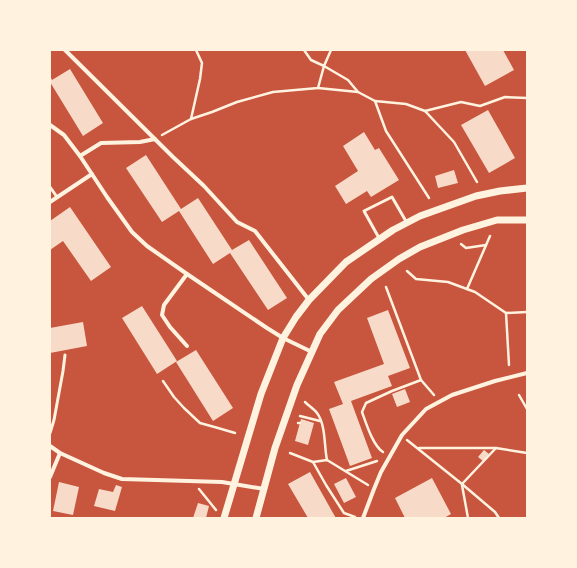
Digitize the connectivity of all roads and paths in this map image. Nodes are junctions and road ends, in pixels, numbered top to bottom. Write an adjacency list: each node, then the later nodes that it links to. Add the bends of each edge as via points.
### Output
1 (65, 50): 13 (street)
2 (196, 50): 11 (path, via 202,63)
3 (304, 50): 5 (path, via 312,60)
4 (332, 50): 5 (path)
5 (324, 66): 6 (path); 7 (path, via 348,80)
6 (318, 88): 7 (path); 11 (path, via 273,92)
7 (358, 92): 9 (path)
8 (527, 98): 10 (path, via 505,97 480,106 461,102)
9 (375, 101): 10 (path, via 406,104); 20 (path, via 386,131)
10 (425, 111): 16 (path, via 454,142)
11 (191, 119): 13 (path)
12 (50, 125): 14 (street, via 64,135)
13 (155, 139): 14 (street, via 101,143); 32 (street, via 237,222 255,231)
14 (80, 156): 15 (street)
15 (92, 174): 19 (street); 29 (street, via 132,232 147,246)
16 (477, 182)
17 (50, 187): 19 (lane)
18 (527, 188): 23 (street, via 476,196)
19 (57, 197): 21 (street)
20 (429, 198)
21 (50, 202)
22 (527, 220): 37 (street, via 497,220 463,230 420,247 399,259 371,279 338,310 320,334)
23 (407, 223): 25 (street); 25 (lane, via 392,197 364,211)
24 (490, 236): 27 (path)
25 (379, 239): 32 (street, via 346,262)
26 (461, 244): 27 (path, via 466,248)
27 (486, 245): 31 (path)
28 (407, 271): 31 (path, via 416,279 448,282)
29 (187, 274): 35 (street); 36 (street, via 164,305 162,315)
30 (386, 287): 41 (path)
31 (467, 289): 34 (path)
32 (310, 300): 35 (street)
33 (527, 312): 34 (path)
34 (506, 313): 39 (path)
35 (283, 338): 37 (street); 64 (street, via 261,394)
36 (187, 346)
37 (312, 352): 67 (street, via 297,385)
38 (65, 355): 49 (lane)
39 (509, 365)
40 (527, 373): 45 (street, via 452,394)
41 (421, 380): 45 (path); 58 (path, via 366,403 362,412 379,449)
42 (163, 381): 50 (path, via 174,397 200,423)
43 (519, 395): 46 (path)
44 (305, 402): 48 (path)
45 (438, 402): 51 (street, via 426,409)
46 (527, 409)
47 (300, 416): 48 (path)
48 (320, 421): 59 (path, via 324,430)
49 (50, 433)
50 (235, 434)
51 (402, 435): 53 (path); 58 (street)
52 (50, 446): 55 (street)
53 (418, 448): 54 (path); 65 (path)
54 (496, 448): 57 (path); 65 (path)
55 (60, 453): 63 (street); 64 (street, via 122,479)
56 (290, 453): 61 (path)
57 (527, 454)
58 (390, 457): 68 (street)
59 (327, 460): 61 (path); 62 (path)
60 (377, 461): 62 (path)
61 (313, 462): 72 (path, via 344,513)
62 (346, 471): 68 (path)
63 (50, 477)
64 (235, 484): 67 (street); 70 (street)
65 (462, 484): 74 (path); 75 (path)
66 (199, 488): 69 (path)
67 (264, 488): 71 (street)
68 (374, 489): 73 (street)
69 (216, 510)
70 (224, 518)
71 (256, 518)
72 (359, 518)
73 (363, 518)
74 (468, 518)
75 (499, 518)

